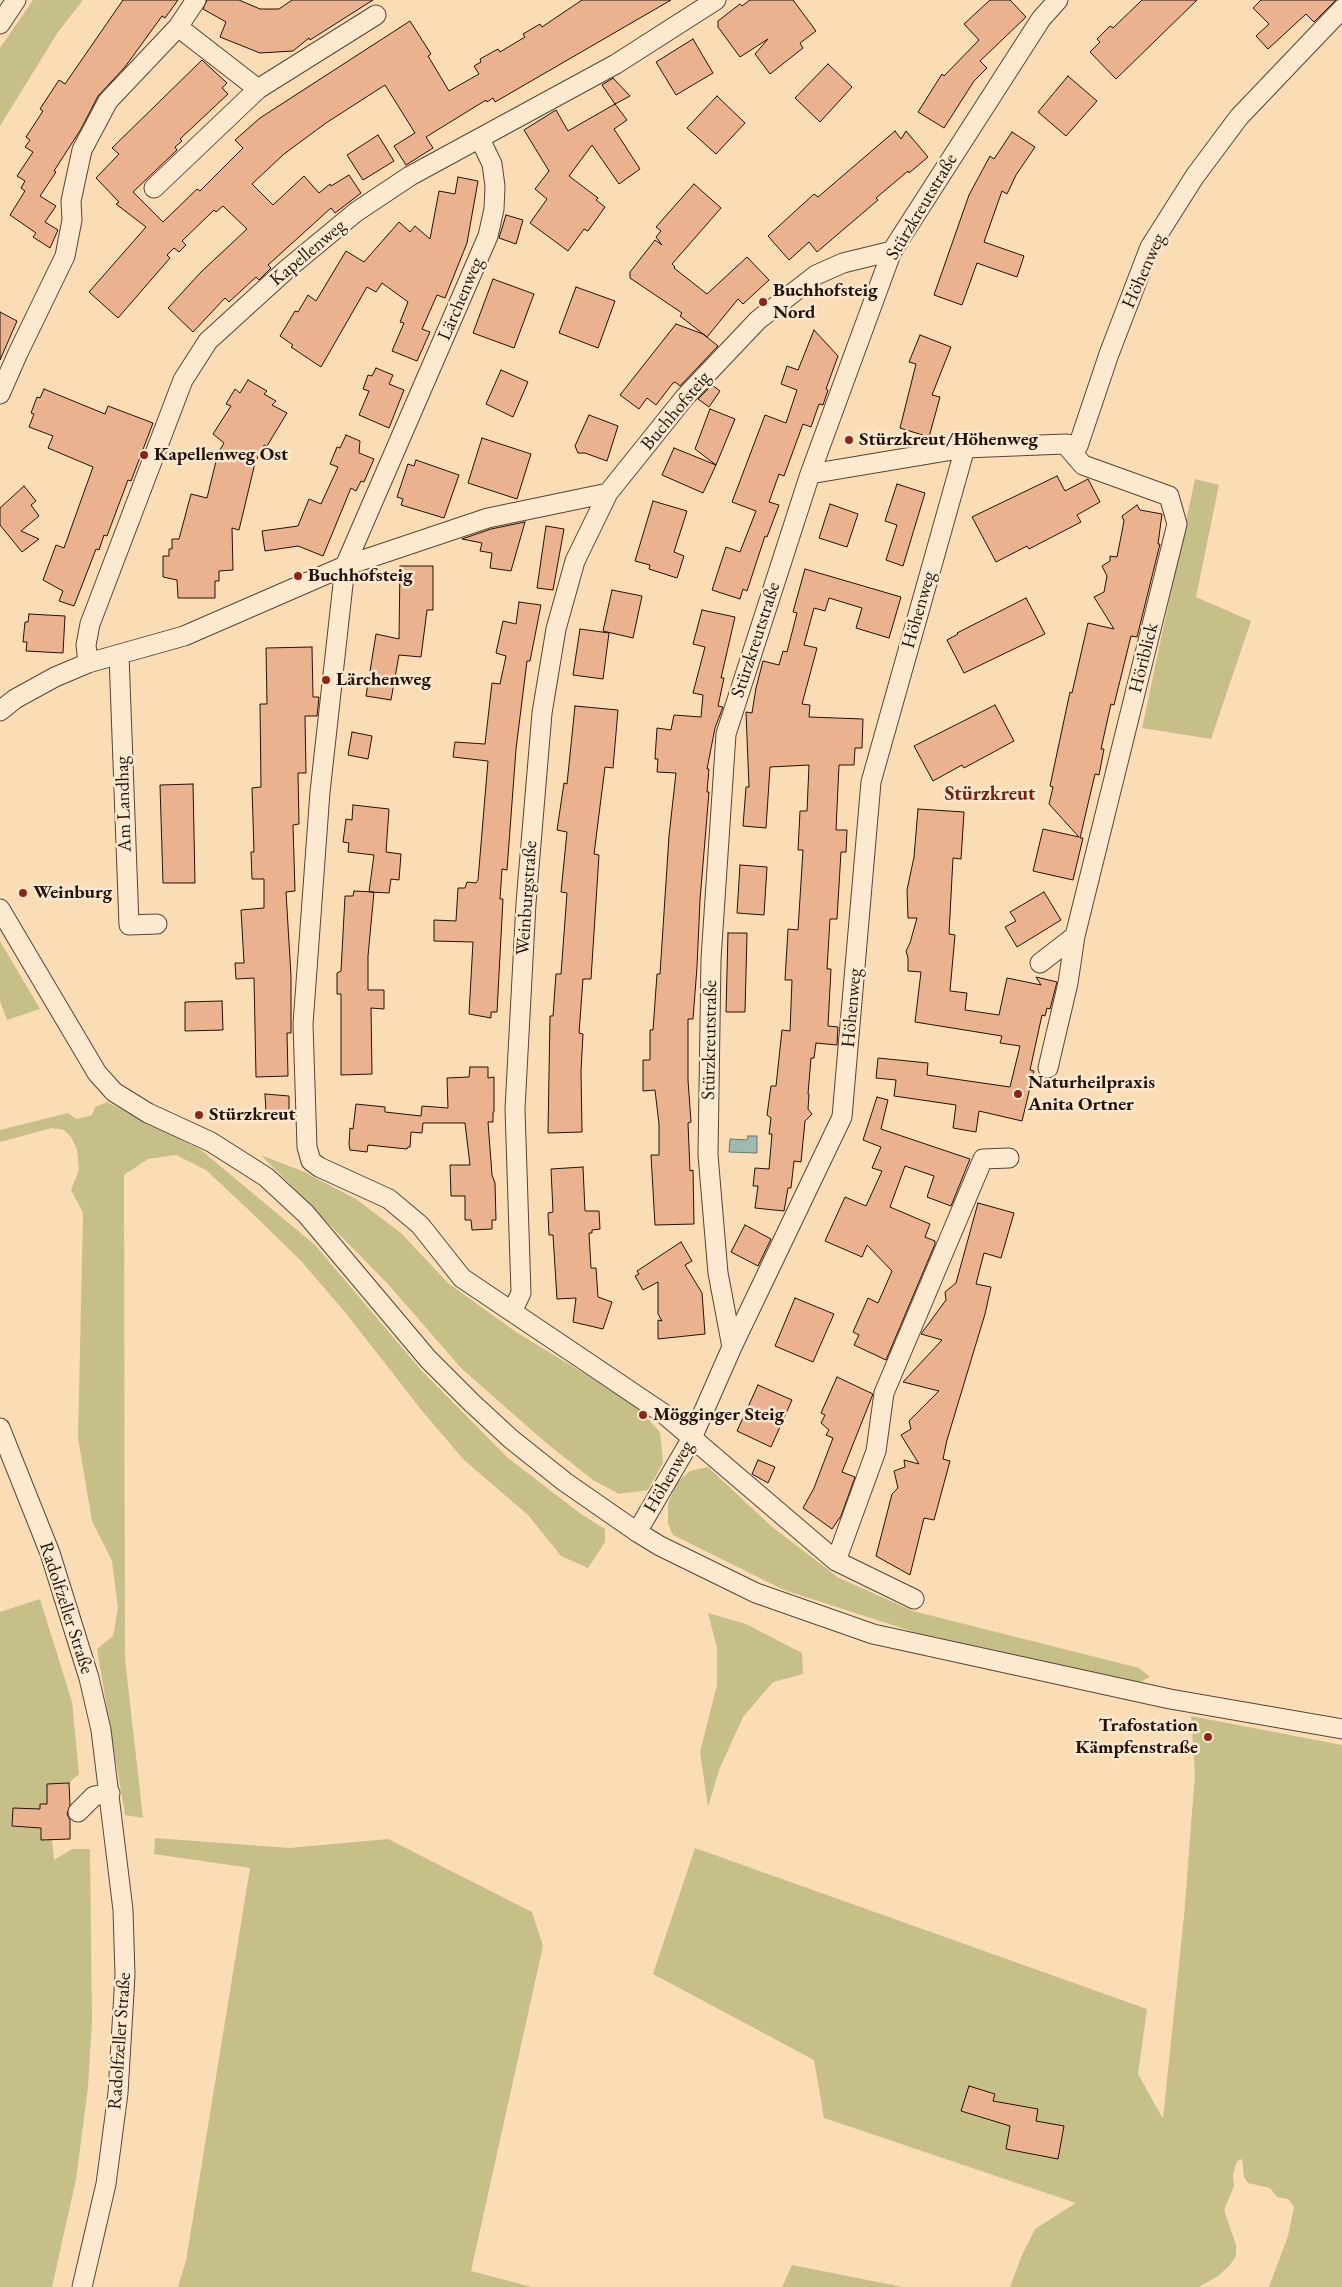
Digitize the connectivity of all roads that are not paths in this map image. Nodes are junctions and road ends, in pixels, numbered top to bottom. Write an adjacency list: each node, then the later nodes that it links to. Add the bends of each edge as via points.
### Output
1 (16, 0): 7 (street)
2 (196, 0): 8 (street)
3 (716, 0): 10 (street, Kapellenweg, via 616,64)
4 (1058, 0): 12 (street, Stürzkreutstraße, via 1041,19)
5 (1342, 9): 14 (street, Höhenweg, via 1240,116 1195,176 1150,247 1078,446)
6 (376, 15): 9 (street)
7 (0, 24)
8 (178, 28): 9 (street); 13 (street, via 108,101 82,150 71,201 72,220 65,256)
9 (258, 89): 11 (street)
10 (480, 139): 18 (street, Lärchenweg, via 492,164 495,186 488,236); 20 (street, Kapellenweg, via 410,176 356,212 208,341 183,380 93,615 86,645)
11 (154, 188)
12 (892, 251): 16 (street, Stürzkreutstraße); 17 (street, Buchhofsteig, via 843,262 816,275 758,320 685,397)
13 (0, 394)
14 (1065, 444): 15 (street, Höhenweg); 24 (street, Höriblick, via 1083,465 1169,496 1177,524)
15 (965, 448): 16 (street, Höhenweg); 29 (street, Höhenweg, via 871,782 842,1117)
16 (810, 474): 29 (street, Stürzkreutstraße, via 726,734 711,959 708,1155 718,1273)
17 (608, 493): 18 (street, via 488,518); 28 (street, Weinburgstraße, via 575,561 556,629 542,713 526,903 515,1109 520,1293)
18 (345, 566): 19 (street, via 184,636); 28 (street, Lärchenweg, via 320,792 303,1024 310,1161 389,1199 420,1225 462,1278)
19 (119, 654): 20 (street); 23 (street, Am Landhag, via 129,925)
20 (88, 664): 21 (street, via 55,677)
21 (0, 711)
22 (0, 909): 32 (street, via 97,1073 114,1092 211,1142 266,1176 306,1214 428,1359 472,1403 565,1482)
23 (157, 924)
24 (1075, 936): 25 (street); 26 (street, Höriblick, via 1068,983)
25 (1040, 963)
26 (1048, 1068)
27 (1009, 1158): 33 (street, via 983,1159 884,1393 876,1450)
28 (512, 1312): 31 (street, via 664,1414)
29 (732, 1347): 31 (street, Höhenweg)
30 (0, 1428): 36 (street, Radolfzeller Straße, via 72,1618 101,1730)
31 (692, 1438): 32 (street, Höhenweg); 33 (street)
32 (637, 1532): 35 (street, via 756,1593 873,1634 1170,1699)
33 (836, 1561): 34 (street)
34 (914, 1599)
35 (1342, 1729)
36 (110, 1794): 37 (street, via 94,1796); 38 (street, Radolfzeller Straße, via 123,1910 123,2024 106,2184)
37 (78, 1812)
38 (82, 2287)

